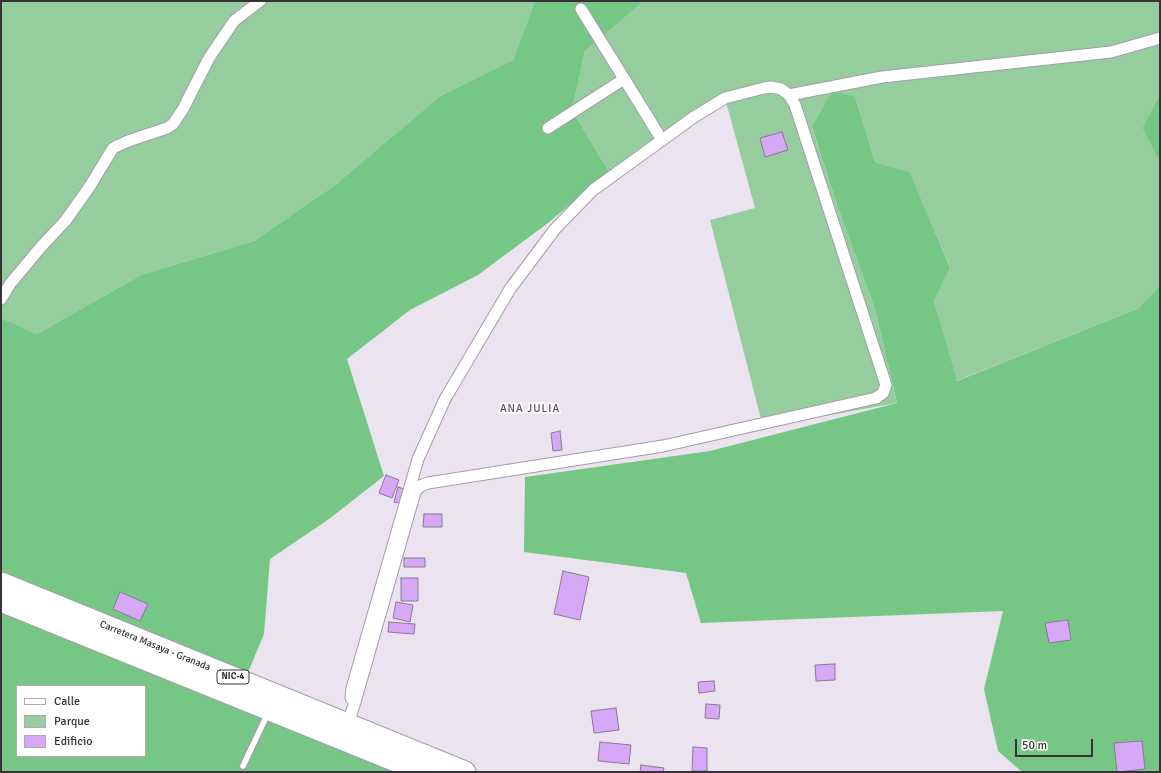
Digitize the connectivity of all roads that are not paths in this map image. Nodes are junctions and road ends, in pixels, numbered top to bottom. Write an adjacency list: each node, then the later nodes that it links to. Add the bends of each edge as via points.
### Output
1 (260, 1): 8 (street, via 234,21 209,58 173,124 113,148 66,220)
2 (580, 9): 4 (street)
3 (1160, 38): 5 (street, via 1111,52 882,77)
4 (624, 79): 6 (street); 7 (street)
5 (789, 95): 7 (street, via 781,89 771,87 725,98); 12 (street, via 795,105 886,385 883,393 876,398 663,446 420,486 415,492)
6 (548, 128)
7 (662, 140): 12 (street, via 593,190 555,229 510,289 445,399 418,459 352,688 351,698)
8 (6, 282): 9 (street)
9 (1, 299)
10 (1, 583): 14 (highway, Carretera Masaya - Granada / NIC-4)
11 (1, 600): 13 (highway, Carretera Masaya - Granada / NIC-4)
12 (355, 702): 14 (street)
13 (270, 709): 15 (lane); 16 (highway, Carretera Masaya - Granada / NIC-4)
14 (348, 724): 17 (highway, Carretera Masaya - Granada / NIC-4)
15 (243, 766)
16 (423, 772)
17 (465, 772)

